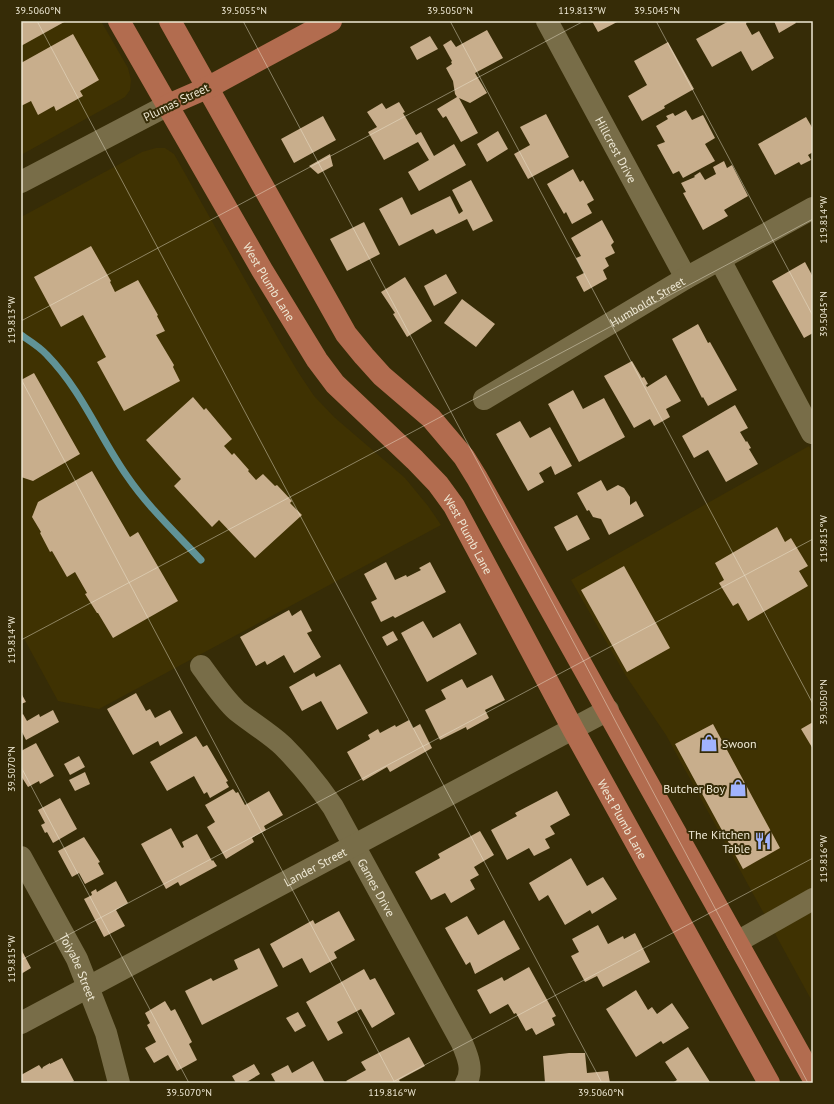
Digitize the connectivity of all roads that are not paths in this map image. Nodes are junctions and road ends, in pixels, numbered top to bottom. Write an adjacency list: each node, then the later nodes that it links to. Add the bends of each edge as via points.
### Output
1 (119, 21): 6 (main road, West Plumb Lane)
2 (170, 21): 5 (main road)
3 (331, 21): 5 (main road, Plumas Street)
4 (547, 21): 10 (street, Hillcrest Drive)
5 (208, 88): 6 (main road, Plumas Street); 14 (main road, via 346,334 373,366 431,418 464,457)
6 (168, 105): 7 (street, Plumas Street); 15 (main road, West Plumb Lane, via 262,270 317,360 335,384 438,484 454,506)
7 (21, 182)
8 (813, 208): 9 (street, Humboldt Street)
9 (720, 260): 10 (street, Humboldt Street); 12 (street)
10 (686, 278): 11 (street, Humboldt Street)
11 (484, 399)
12 (812, 433)
13 (201, 666): 16 (street, Games Drive, via 218,690 237,710 282,746 305,769 333,807)
14 (608, 710): 15 (street, Lander Street); 19 (main road)
15 (573, 729): 16 (street, Lander Street); 25 (main road, West Plumb Lane)
16 (355, 845): 20 (street, Lander Street); 23 (street, Games Drive, via 462,1043 470,1068)
17 (21, 857): 20 (street, Toiyabe Street, via 77,959)
18 (813, 899): 19 (street)
19 (737, 942): 22 (main road)
20 (88, 987): 21 (street, Lander Street); 24 (street, Toiyabe Street, via 106,1033)
21 (21, 1023)
22 (813, 1078)
23 (468, 1081)
24 (119, 1083)
25 (769, 1083)

